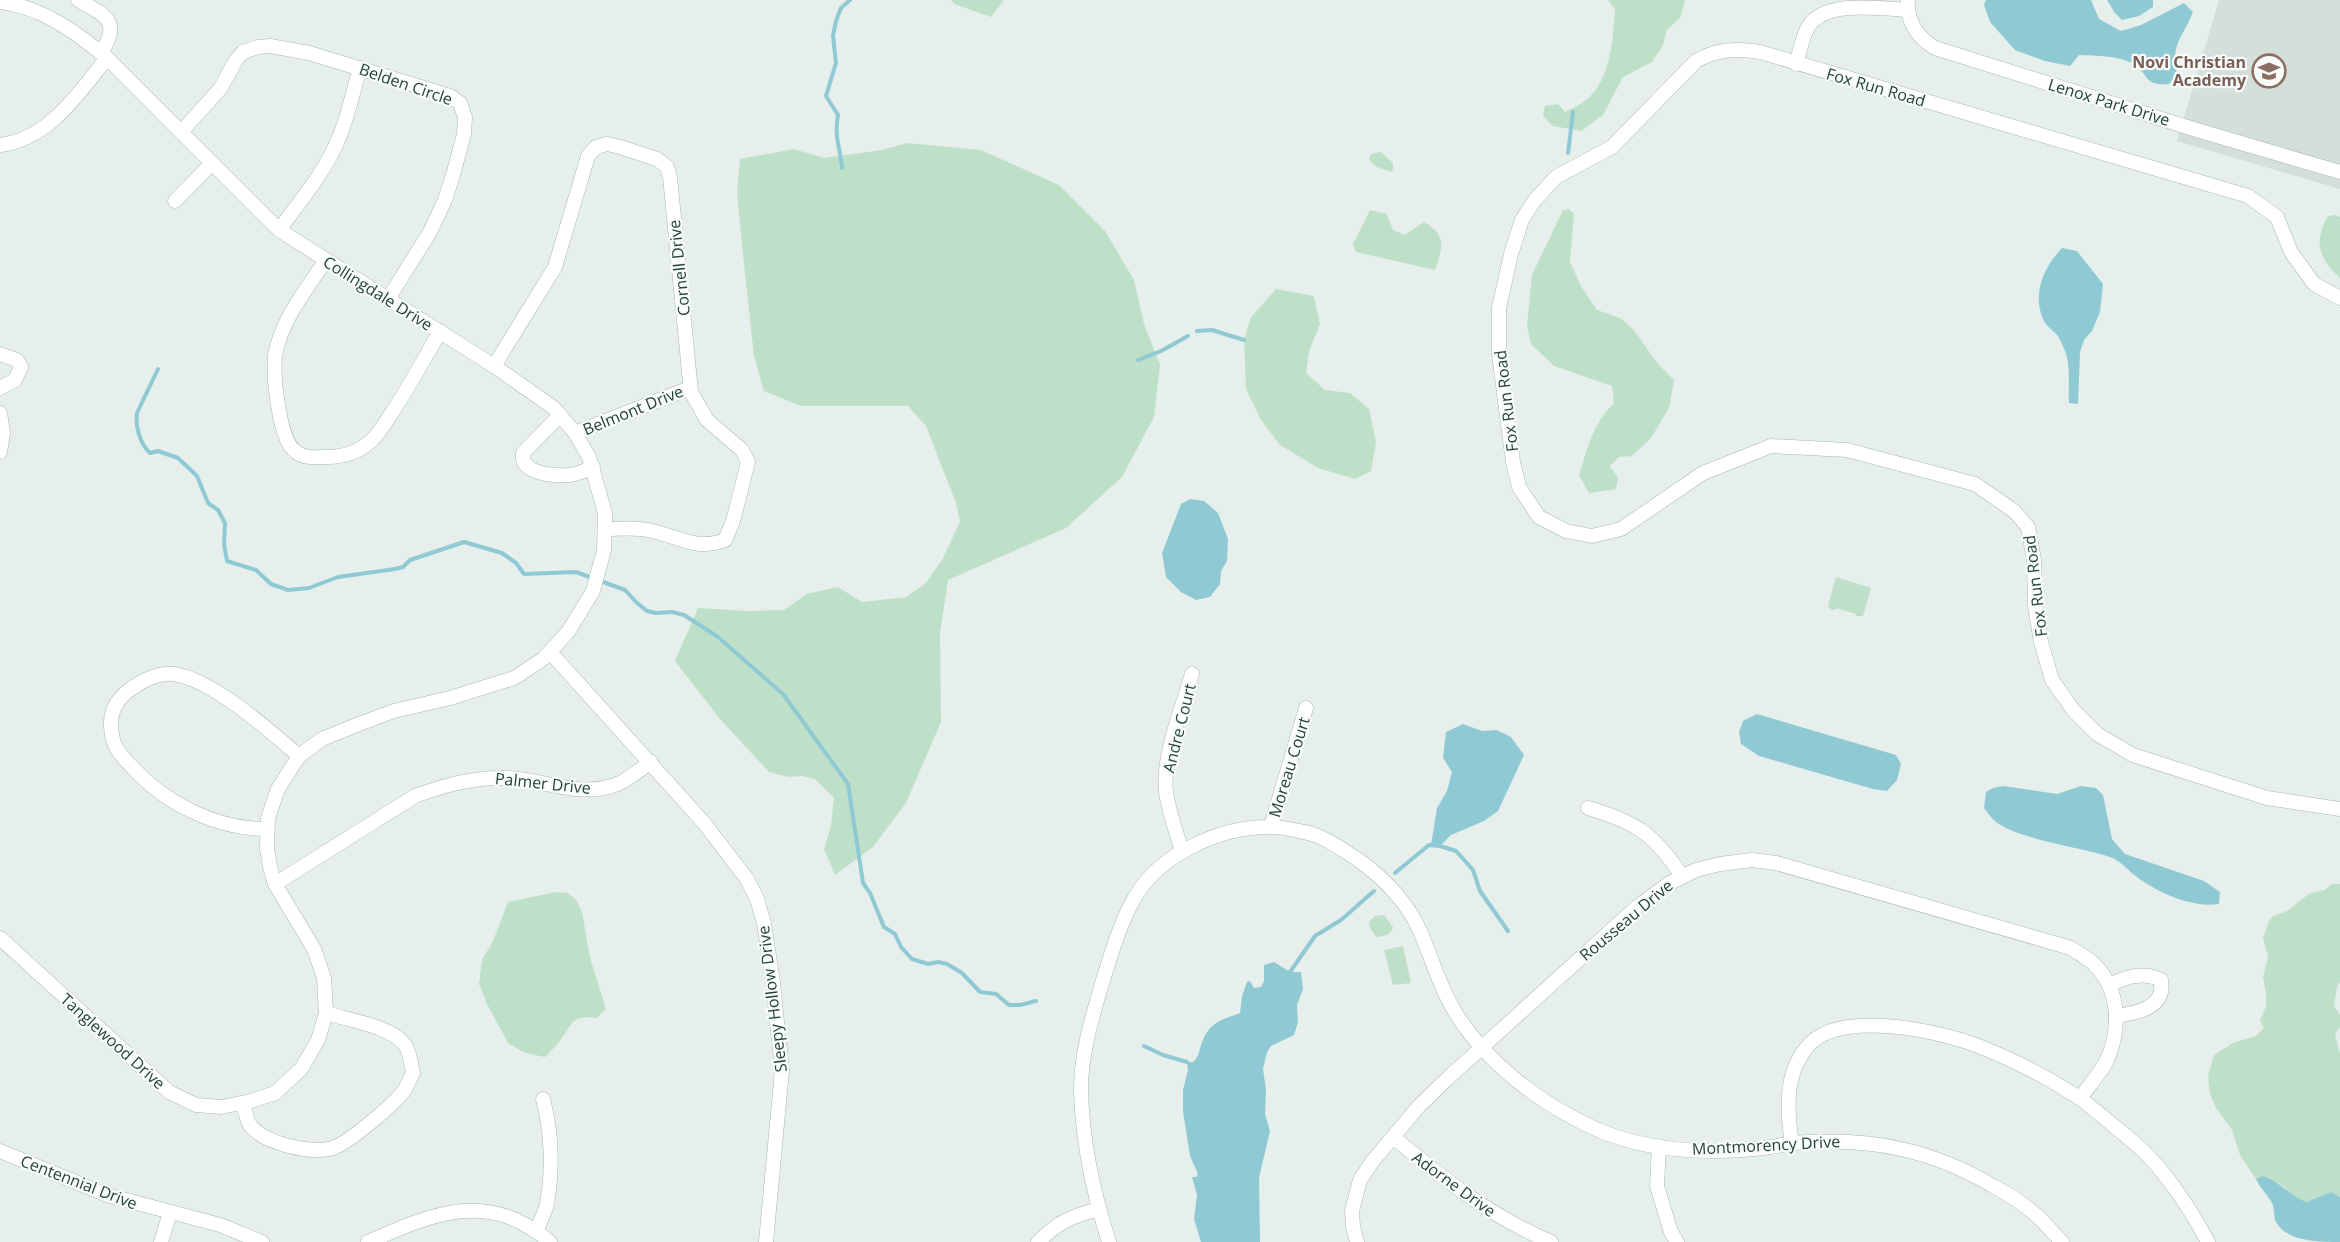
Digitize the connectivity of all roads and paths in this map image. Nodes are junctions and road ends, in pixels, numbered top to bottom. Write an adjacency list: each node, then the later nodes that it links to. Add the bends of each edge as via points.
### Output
1 (78, 0): 4 (street, via 106,15 111,23)
2 (3, 2): 4 (street, Collingdale Drive, via 56,21)
3 (1907, 5): 5 (street, via 1836,8 1820,15 1807,28); 10 (street, Lenox Park Drive, via 1914,29 1935,48)
4 (104, 56): 7 (street, Collingdale Drive); 8 (street, via 50,124 21,140)
5 (1796, 64): 14 (street, Fox Run Road, via 2248,196 2277,217 2290,252 2314,284); 33 (street, Fox Run Road, via 1741,49 1711,52 1696,61 1612,147 1556,177 1522,220 1499,308 1499,354 1519,487 1539,517 1566,531 1592,536 1621,529 1703,473 1771,446 1847,450 1975,484 2014,511 2028,527 2034,560 2035,606 2052,680 2097,734 2133,754 2267,798)
6 (360, 68): 7 (street, Belden Circle, via 270,46 250,49 236,60 220,89); 12 (street, via 333,150); 15 (street, Belden Circle, via 450,96 460,103 465,117 464,134 439,214)
7 (181, 132): 9 (street, Collingdale Drive)
8 (0, 145)
9 (212, 164): 11 (street); 12 (street, Collingdale Drive)
10 (2340, 172)
11 (175, 201)
12 (279, 230): 13 (street, Collingdale Drive)
13 (326, 260): 15 (street, Collingdale Drive); 16 (street, via 291,314 276,354 279,414 294,451 310,458 339,457 371,441)
14 (2340, 298)
15 (388, 299): 16 (street, Collingdale Drive)
16 (440, 332): 18 (street, Collingdale Drive)
17 (0, 354): 19 (street, via 17,360 21,367 15,380)
18 (494, 366): 20 (street, Cornell Drive, via 555,267 588,156 596,147 607,144 657,159 667,167); 22 (street, Collingdale Drive)
19 (0, 388)
20 (690, 388): 23 (street, Belmont Drive); 26 (street, Cornell Drive, via 707,420 742,450 748,462 725,540 710,546 650,530)
21 (0, 413): 24 (street)
22 (560, 415): 23 (street, Collingdale Drive); 25 (street, via 523,453 525,465 533,471 559,475)
23 (575, 433): 25 (street, Collingdale Drive)
24 (0, 452)
25 (593, 467): 26 (street, Collingdale Drive, via 605,513)
26 (605, 529): 27 (street, Collingdale Drive, via 604,550 593,591 568,632)
27 (550, 652): 30 (street, Tanglewood Drive, via 514,678 394,711 322,739); 31 (street, Sleepy Hollow Drive)
28 (1192, 674): 36 (street, Andre Court, via 1167,764 1170,815)
29 (1306, 708): 34 (street, Moreau Court)
30 (299, 756): 35 (street, Tanglewood Drive, via 278,789); 35 (street, via 250,715 200,683 172,673 144,680 117,702 111,718 111,741 155,790 197,813 239,827)
31 (651, 762): 38 (street, Palmer Drive, via 621,782 588,791 507,778 437,788 415,796); 58 (street, Sleepy Hollow Drive, via 747,879 764,923 782,1070)
32 (1588, 808): 37 (street, via 1639,828 1660,846)
33 (2340, 809)
34 (1271, 826): 36 (street, Montmorency Drive, via 1211,838); 43 (street, Montmorency Drive, via 1308,833 1332,843 1374,871 1396,892 1419,928 1456,1015)
35 (266, 829): 38 (street, Tanglewood Drive)
36 (1182, 851): 51 (street, Montmorency Drive, via 1137,893 1119,930 1091,1024 1081,1086 1084,1147)
37 (1682, 876): 40 (street, Rousseau Drive, via 1720,864 1752,860 1776,863 2071,948 2094,964); 43 (street, Rousseau Drive, via 1637,907)
38 (275, 884): 41 (street, Tanglewood Drive, via 314,949 324,978)
39 (0, 938): 46 (street, Tanglewood Drive, via 169,1092 196,1105 221,1107)
40 (2109, 985): 42 (street, Rousseau Drive); 42 (street, via 2139,975 2161,980 2158,1000 2148,1008)
41 (326, 1013): 46 (street, Tanglewood Drive, via 318,1040 301,1069 275,1093); 46 (street, via 374,1026 396,1036 406,1046 413,1073 404,1091 348,1139 334,1147 316,1150 263,1136 250,1124)
42 (2116, 1016): 44 (street, Rousseau Drive, via 2107,1059)
43 (1482, 1047): 47 (street, Rousseau Drive, via 1419,1106); 49 (street, Montmorency Drive, via 1546,1102 1598,1130)
44 (2080, 1098): 48 (street, via 1978,1046 1917,1030 1872,1024 1845,1027 1822,1035 1807,1046 1794,1071 1788,1094); 65 (street, via 2140,1147 2175,1190)
45 (543, 1099): 53 (street, via 551,1144 547,1205)
46 (243, 1103)
47 (1393, 1137): 61 (street, Rousseau Drive, via 1372,1162 1355,1194 1352,1211); 62 (street, Adorne Drive, via 1488,1211)
48 (1792, 1144): 49 (street, Montmorency Drive, via 1716,1152); 64 (street, Montmorency Drive, via 1853,1141 1889,1145 1947,1161 2001,1190 2035,1214)
49 (1659, 1146): 63 (street, via 1657,1186)
50 (0, 1151): 52 (street, Centennial Drive, via 107,1196)
51 (1099, 1209): 59 (street, via 1055,1226); 60 (street, Montmorency Drive)
52 (170, 1213): 54 (street); 55 (street, Centennial Drive)
53 (537, 1231): 56 (street, via 513,1217 471,1210 423,1218); 57 (street)
54 (161, 1242)
55 (262, 1242)
56 (368, 1242)
57 (550, 1242)
58 (766, 1242)
59 (1038, 1242)
60 (1109, 1242)
61 (1357, 1242)
62 (1551, 1242)
63 (1677, 1242)
64 (2062, 1242)
65 (2208, 1242)

